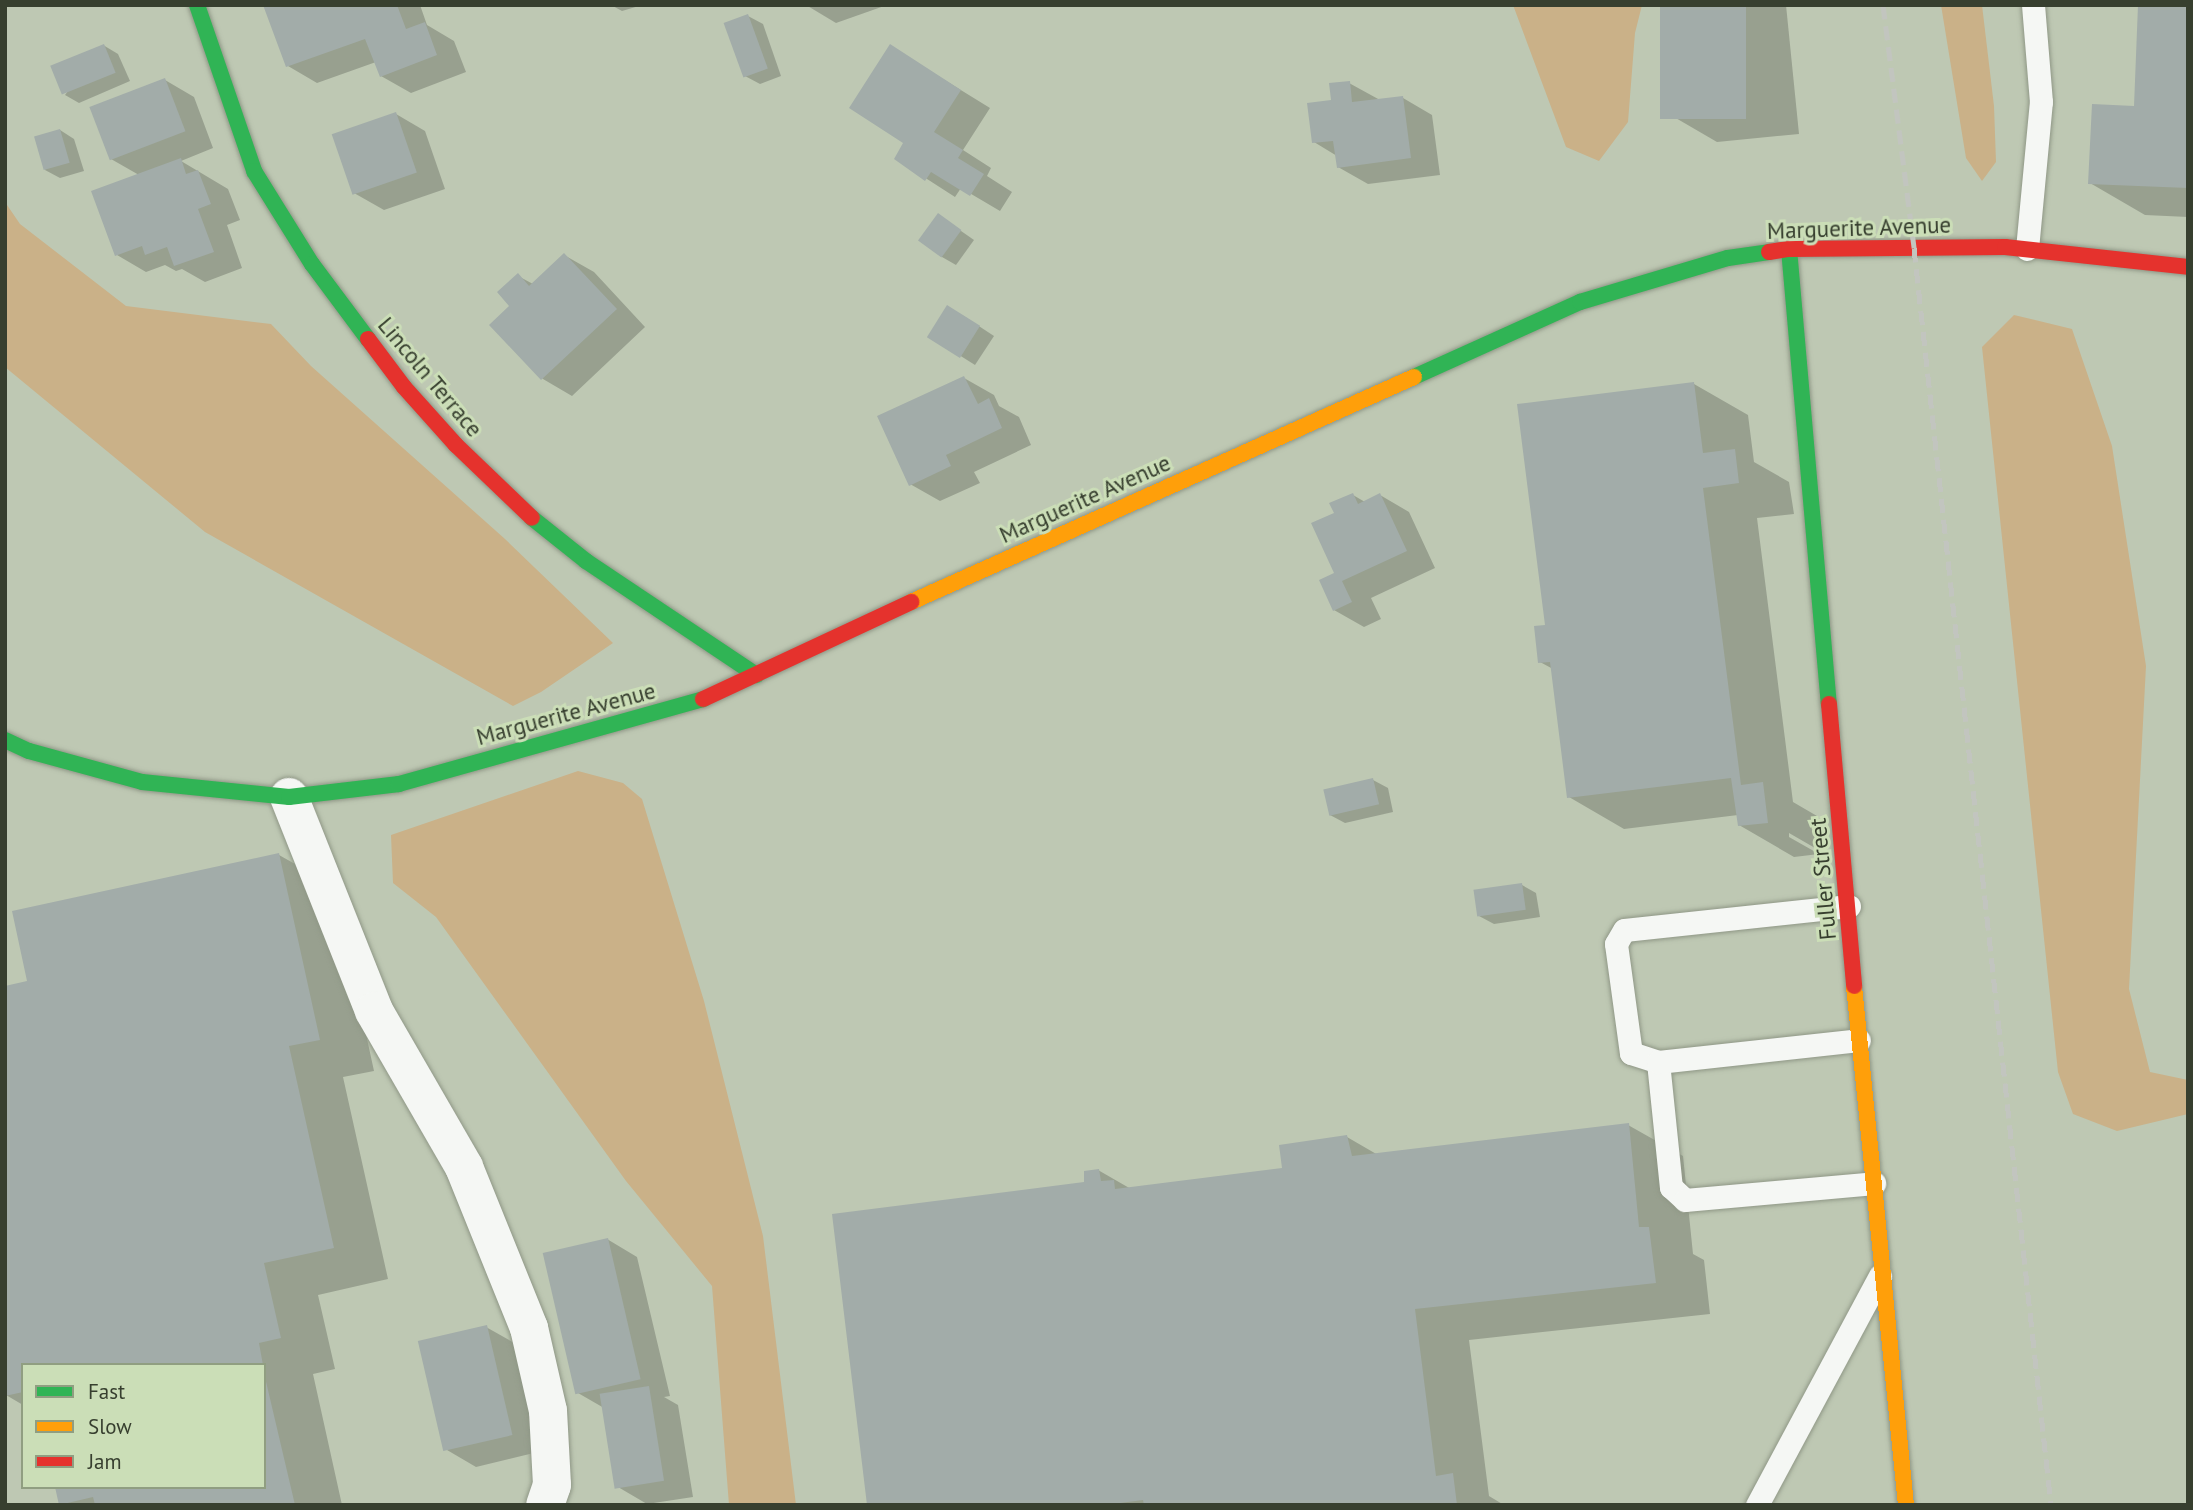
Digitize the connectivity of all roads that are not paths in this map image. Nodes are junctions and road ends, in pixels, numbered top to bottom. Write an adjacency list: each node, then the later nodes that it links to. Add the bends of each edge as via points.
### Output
1 (197, 5): 6 (street, Lincoln Terrace, via 245,149 267,194 323,281 404,387 465,454 552,535)
2 (2033, 5): 4 (lane, via 2041,102)
3 (1789, 249): 4 (street, Marguerite Avenue); 6 (street, Marguerite Avenue, via 1728,258 1580,302); 9 (street, Fuller Street)
4 (2028, 249): 5 (street, Marguerite Avenue)
5 (2188, 267)
6 (756, 675): 8 (street, Marguerite Avenue, via 710,697 398,784)
7 (5, 740): 8 (street, Marguerite Avenue, via 142,782)
8 (289, 797): 14 (street, via 374,1011 464,1167 529,1328 548,1411 552,1485)
9 (1849, 906): 10 (street, Fuller Street); 11 (lane, via 1624,930 1616,944 1631,1053)
10 (1859, 1040): 11 (lane); 12 (street, Fuller Street)
11 (1658, 1062): 12 (lane, via 1671,1187 1685,1200)
12 (1874, 1183): 13 (street, Fuller Street)
13 (1882, 1271): 15 (lane); 16 (street, Fuller Street)
14 (545, 1505)
15 (1757, 1505)
16 (1906, 1505)

